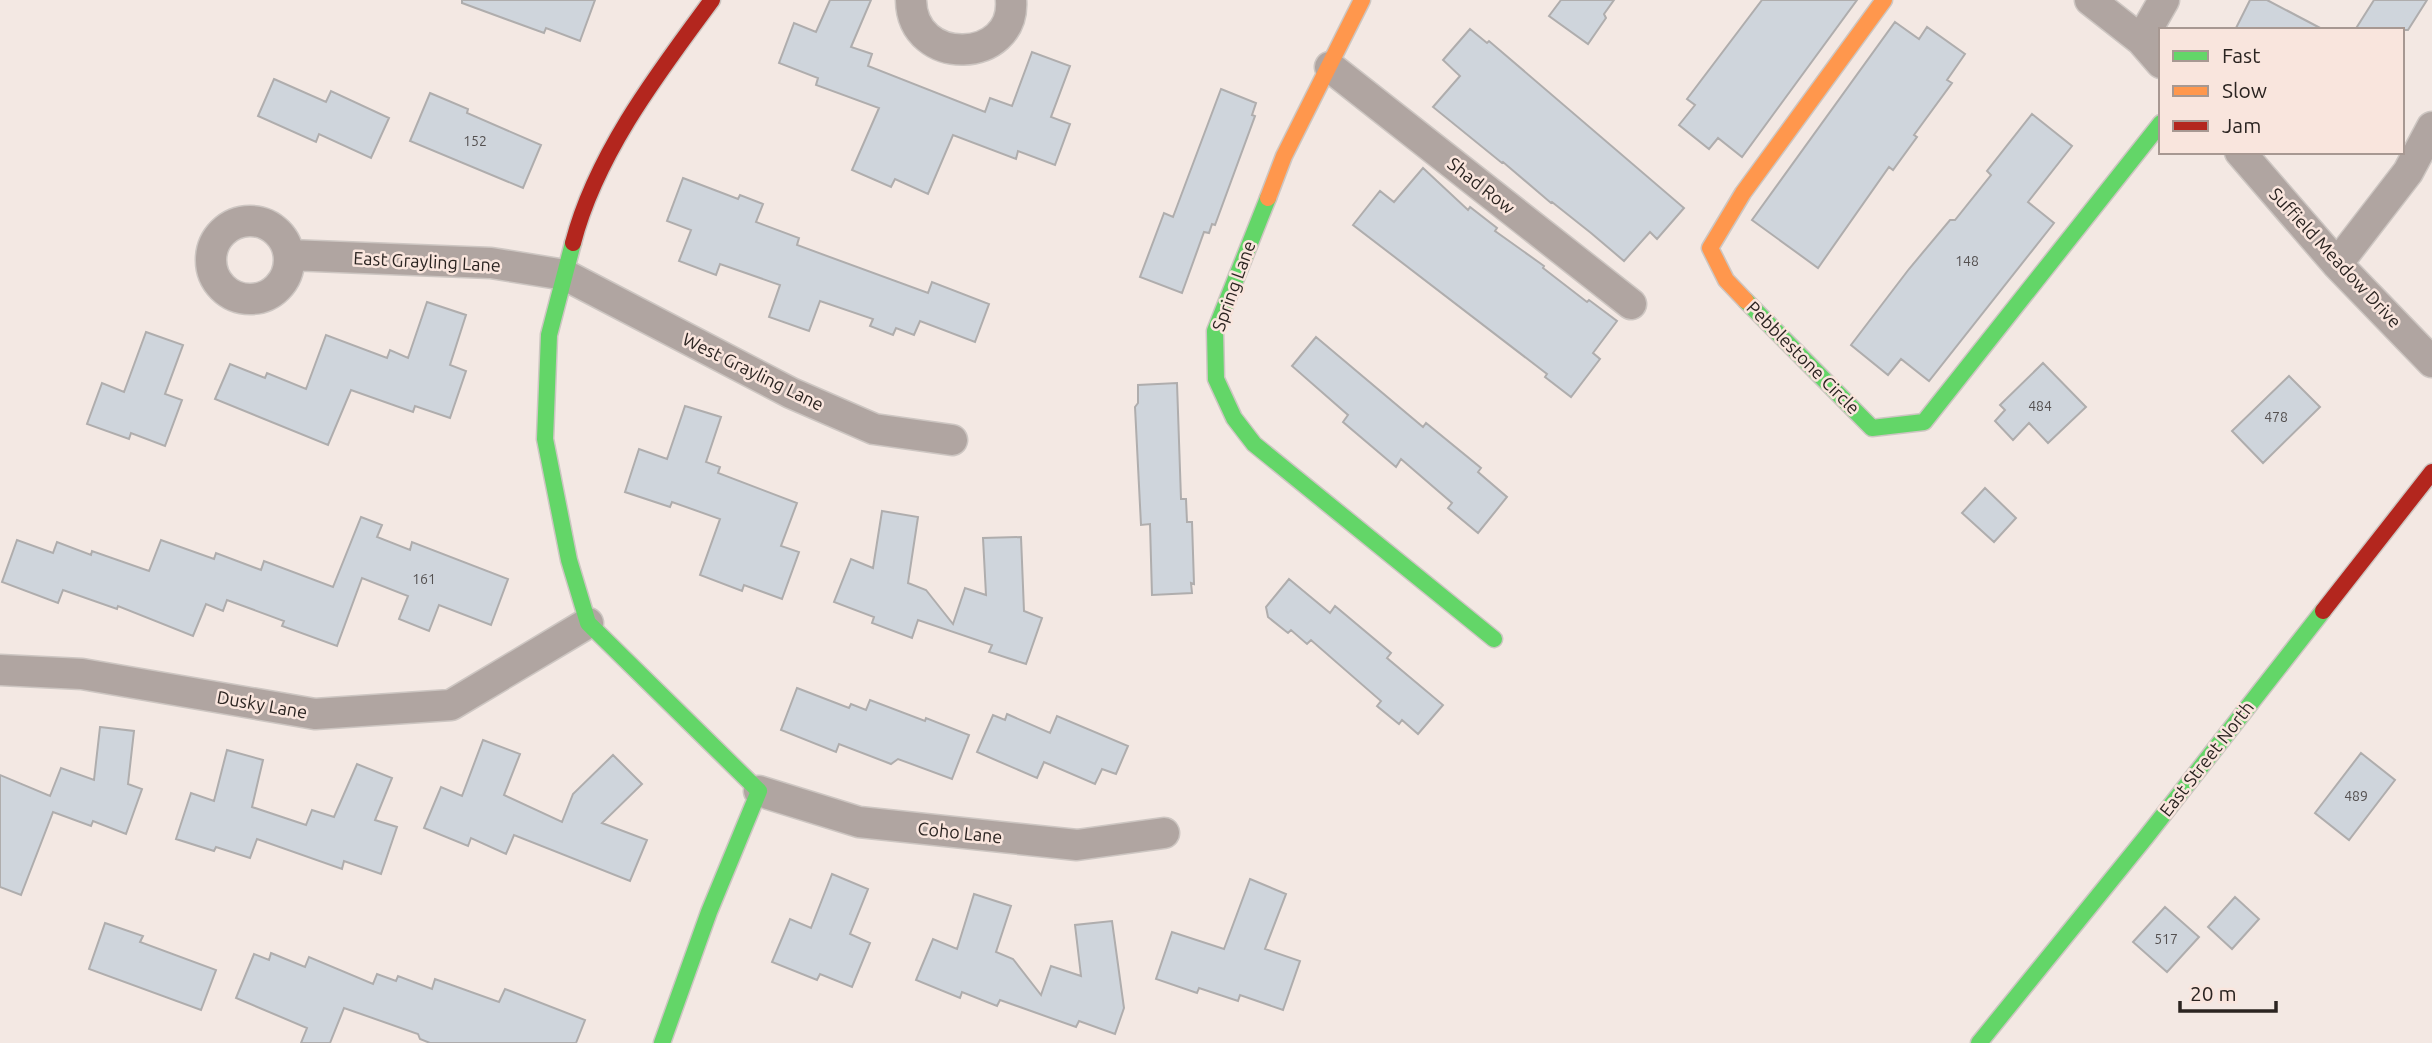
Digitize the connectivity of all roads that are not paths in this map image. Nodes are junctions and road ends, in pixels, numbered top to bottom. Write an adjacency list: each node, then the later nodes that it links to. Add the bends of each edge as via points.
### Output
1 (712, 0): 16 (street, via 617,140 580,216)
2 (911, 0): 3 (street, via 924,34 937,44 969,51 999,35)
3 (1011, 0)
4 (1362, 0): 10 (street, Spring Lane)
5 (1884, 0): 11 (street, Pebblestone Circle, via 1743,193 1710,248 1726,280 1872,428 1924,422)
6 (2090, 0): 8 (street)
7 (2164, 0): 8 (street)
8 (2141, 40): 9 (street)
9 (2159, 61)
10 (1330, 67): 17 (street, Shad Row); 22 (street, Spring Lane, via 1284,156 1215,331 1216,379 1234,418 1254,444)
11 (2159, 125)
12 (2432, 127): 15 (street, via 2408,172)
13 (2242, 154): 15 (street, Suffield Meadow Drive)
14 (289, 254): 16 (street, East Grayling Lane, via 491,263)
15 (2337, 264): 18 (street, Suffield Meadow Drive)
16 (565, 275): 19 (street, West Grayling Lane, via 791,393 874,429); 21 (street, via 549,335 545,439 569,560)
17 (1631, 304)
18 (2432, 362)
19 (952, 440)
20 (2432, 472): 27 (street, East Street North)
21 (587, 623): 23 (street, Dusky Lane, via 452,705 315,714 82,674); 24 (street)
22 (1494, 639)
23 (0, 670)
24 (759, 791): 25 (street, Coho Lane, via 859,822 1064,844); 26 (street)
25 (1164, 833)
26 (662, 1043)
27 (1979, 1043)

